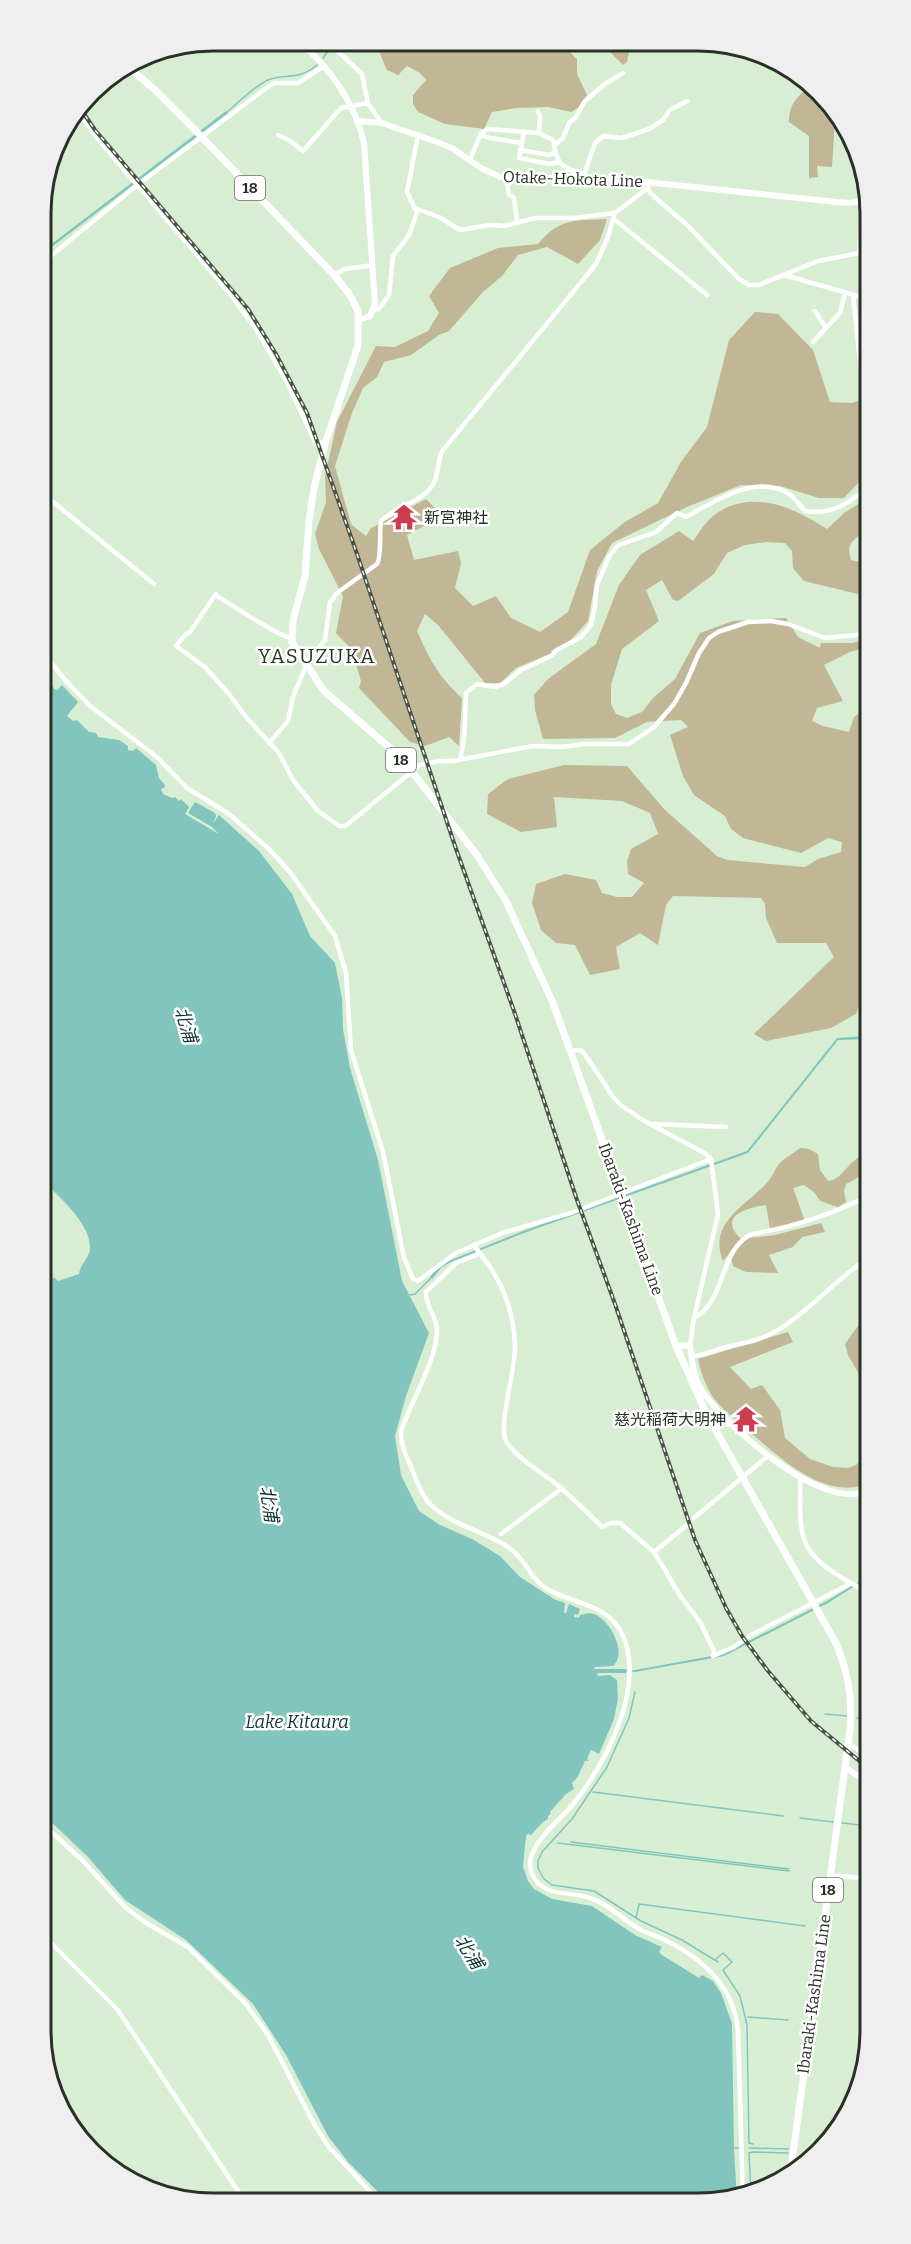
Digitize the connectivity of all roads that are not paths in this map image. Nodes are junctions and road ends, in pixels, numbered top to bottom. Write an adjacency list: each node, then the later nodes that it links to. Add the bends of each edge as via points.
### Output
1 (308, 51): 3 (main road)
2 (338, 51): 7 (street, via 362,74)
3 (324, 66): 8 (main road); 18 (street, via 298,83 274,83)
4 (134, 72): 18 (main road, 18)
5 (623, 73): 20 (street, via 585,102)
6 (687, 101): 25 (street, via 649,129 622,138 603,136 595,143)
7 (368, 103): 8 (street); 12 (street)
8 (351, 106): 11 (main road); 15 (street, via 341,108 303,151)
9 (538, 111): 14 (street)
10 (82, 117): 27 (street)
11 (358, 121): 12 (main road, Otake-Hokota Line); 36 (main road, via 366,158)
12 (382, 123): 16 (main road, Otake-Hokota Line)
13 (524, 132): 14 (street); 17 (street, via 488,129); 19 (street)
14 (539, 133): 20 (street, via 553,140)
15 (278, 135)
16 (418, 135): 23 (main road, Otake-Hokota Line, via 452,148); 30 (street, via 407,192)
17 (481, 135): 19 (street); 23 (street)
18 (202, 137): 27 (street); 38 (main road, 18)
19 (522, 143): 21 (street)
20 (554, 146): 22 (street)
21 (520, 150): 22 (street, via 550,155); 24 (street, via 519,158)
22 (555, 152): 24 (street)
23 (470, 160): 26 (main road, Otake-Hokota Line, via 493,175)
24 (559, 162): 25 (street)
25 (584, 176): 26 (main road, Otake-Hokota Line); 28 (main road, Otake-Hokota Line)
26 (506, 177): 33 (street)
27 (134, 183): 35 (street); 49 (street, via 256,329 316,444)
28 (648, 185): 29 (main road, Otake-Hokota Line); 31 (street); 37 (street, via 650,193 744,283 759,285)
29 (859, 201)
30 (417, 209): 33 (street, via 460,230); 43 (street, via 413,227 393,256 389,294)
31 (615, 213): 32 (street); 33 (street)
32 (614, 219): 40 (street); 56 (street, via 596,264 443,450 434,484 427,493 381,521 381,557 334,596 325,640)
33 (517, 222)
34 (860, 253): 37 (street, via 818,261)
35 (51, 255)
36 (373, 265): 38 (street, via 345,269); 43 (main road)
37 (783, 274): 39 (street)
38 (334, 275): 45 (main road, 18, via 354,303)
39 (845, 293): 41 (street); 46 (street, via 840,313)
40 (707, 295)
41 (853, 295): 42 (street); 48 (street)
42 (860, 297)
43 (374, 310): 45 (main road)
44 (815, 311): 46 (street)
45 (359, 320): 49 (main road, 18, via 354,360)
46 (826, 328): 47 (street)
47 (813, 342)
48 (860, 362)
49 (326, 441): 54 (main road, 18, via 310,512 306,568)
50 (860, 493): 58 (street, via 821,514 805,511 790,494 773,488 743,490 686,517 677,513 656,531 619,545 602,571 591,625 581,637 521,670 504,684 477,684 466,693 465,744)
51 (51, 500): 52 (street)
52 (154, 584)
53 (860, 635): 58 (street, via 825,638 788,624 748,622 709,638 674,704 634,742 533,746)
54 (292, 638): 56 (main road, Ibaraki-Kashima Line / 18); 57 (street, via 274,632 216,594 190,633 176,645 205,667)
55 (51, 663): 66 (street, via 90,706 157,757 188,788 247,829 290,873 335,936 342,956 351,1050 383,1152 404,1258 413,1279 424,1278 445,1260)
56 (306, 665): 57 (street, via 293,695 288,721); 59 (main road, Ibaraki-Kashima Line / 18, via 324,691)
57 (269, 743): 59 (street, via 312,804 339,826 349,823)
58 (460, 759): 59 (street, via 420,765)
59 (412, 771): 60 (main road, Ibaraki-Kashima Line / 18, via 477,855 506,901 543,977)
60 (571, 1052): 61 (street, via 580,1050 617,1101); 64 (main road, Ibaraki-Kashima Line / 18)
61 (652, 1124): 62 (street); 63 (street, via 706,1154)
62 (726, 1127)
63 (712, 1163): 64 (street); 69 (street, via 718,1214)
64 (623, 1197): 66 (street); 71 (main road, Ibaraki-Kashima Line / 18)
65 (860, 1200): 69 (street, via 804,1223 745,1237 734,1249 712,1299)
66 (474, 1245): 67 (street)
67 (479, 1254): 78 (street, via 506,1296 514,1332 514,1369 504,1424 506,1440 516,1453); 96 (street, via 456,1263 426,1292 425,1299 436,1323 435,1350 401,1431 401,1444 427,1500 437,1510 510,1548 547,1589 597,1608 614,1621 623,1637 629,1683 615,1730 591,1779 533,1851 531,1871 546,1888 595,1900 638,1929 687,1952 723,1986 734,2009 738,2031)
68 (860, 1263): 72 (street, via 778,1330 747,1343)
69 (694, 1318): 70 (street)
70 (690, 1345): 71 (main road); 72 (main road)
71 (676, 1346): 74 (main road, Ibaraki-Kashima Line / 18)
72 (691, 1356): 73 (main road, via 697,1380)
73 (715, 1407): 74 (main road); 75 (main road)
74 (706, 1413): 76 (main road, Ibaraki-Kashima Line / 18)
75 (769, 1455): 76 (street); 77 (main road)
76 (743, 1478): 80 (street); 86 (main road, Ibaraki-Kashima Line / 18)
77 (800, 1478): 79 (main road, via 845,1495); 84 (street, via 806,1544)
78 (562, 1488): 82 (street); 83 (street, via 602,1527 620,1523)
79 (860, 1494)
80 (694, 1518)
81 (688, 1524): 83 (street)
82 (501, 1534)
83 (654, 1552): 86 (street, via 700,1622 713,1656)
84 (850, 1584): 85 (street); 86 (street)
85 (860, 1588)
86 (815, 1606): 87 (main road, Ibaraki-Kashima Line / 18, via 836,1643 847,1674 852,1711)
87 (848, 1743): 88 (street); 89 (main road, Ibaraki-Kashima Line / 18)
88 (860, 1751)
89 (845, 1767): 90 (main road); 92 (main road, Ibaraki-Kashima Line / 18)
90 (860, 1778)
91 (51, 1832): 98 (street, via 125,1906 188,1947 246,2004 268,2035 328,2146)
92 (830, 1875): 93 (street); 95 (main road, Ibaraki-Kashima Line / 18)
93 (860, 1878)
94 (51, 1943): 97 (street, via 117,2009)
95 (792, 2164)
96 (742, 2186)
97 (239, 2193)
98 (371, 2193)

